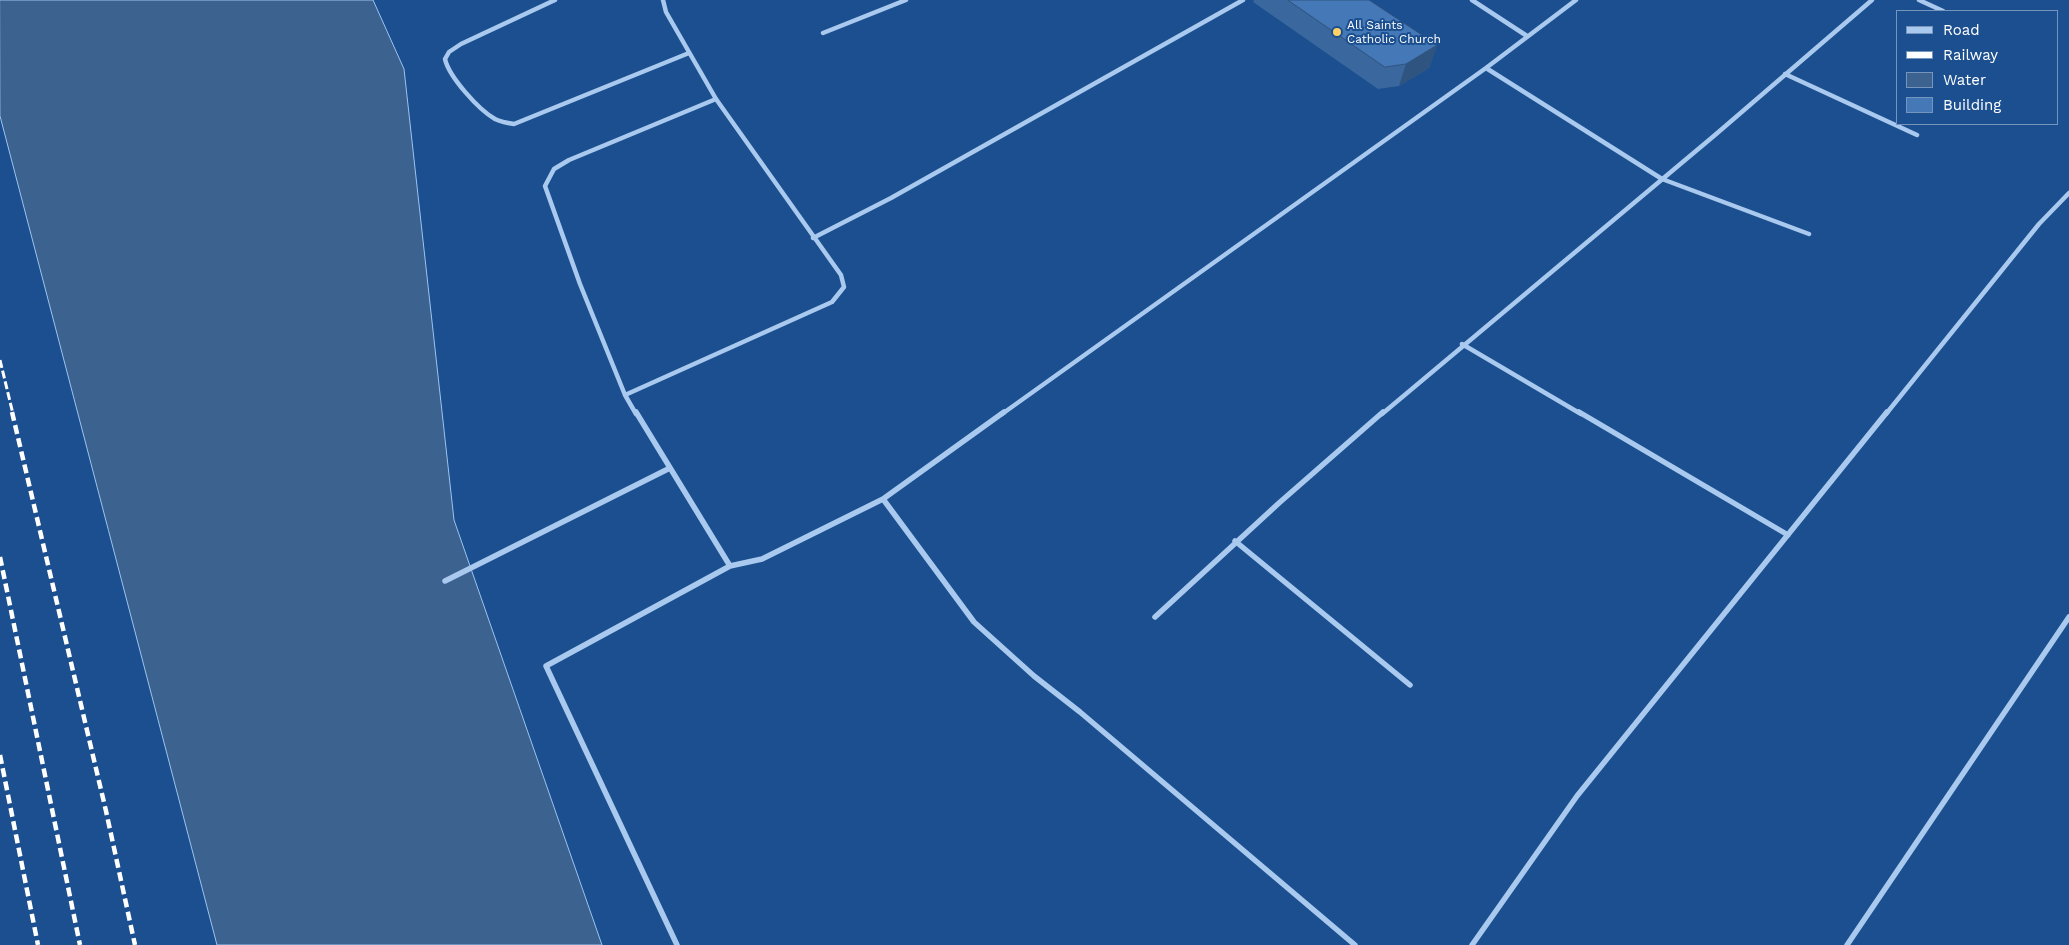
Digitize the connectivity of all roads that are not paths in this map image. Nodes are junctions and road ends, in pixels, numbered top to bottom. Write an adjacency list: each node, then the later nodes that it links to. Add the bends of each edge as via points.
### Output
1 (555, 0): 12 (street, via 461,44 445,59 447,67 487,114 505,124 514,124)
2 (663, 0): 12 (street, via 666,12)
3 (906, 0): 10 (street)
4 (1244, 0): 20 (street, via 891,198)
5 (1472, 0): 11 (street)
6 (1576, 0): 11 (street)
7 (1872, 0): 14 (street)
8 (1918, 0): 9 (street)
9 (1941, 10)
10 (823, 33)
11 (1527, 36): 13 (street)
12 (690, 53): 15 (street)
13 (1486, 68): 17 (street); 24 (street)
14 (1785, 74): 16 (street); 17 (street)
15 (716, 99): 20 (street); 22 (street, via 569,160 554,169 545,186)
16 (1917, 135)
17 (1662, 179): 19 (street); 21 (street)
18 (2069, 193): 25 (street, via 2039,224)
19 (1809, 234)
20 (813, 238): 22 (street, via 842,276 844,287 832,302)
21 (1462, 344): 25 (street); 26 (street)
22 (625, 396): 23 (street)
23 (670, 468): 27 (street); 28 (street)
24 (883, 499): 27 (street, via 762,559); 33 (street, via 974,622)
25 (1788, 535): 34 (street, via 1577,796)
26 (1235, 541): 29 (street); 31 (street)
27 (730, 566): 32 (street, via 546,666)
28 (445, 581)
29 (1155, 617)
30 (2069, 617): 35 (street)
31 (1410, 685)
32 (678, 945)
33 (1355, 945)
34 (1472, 945)
35 (1846, 945)

